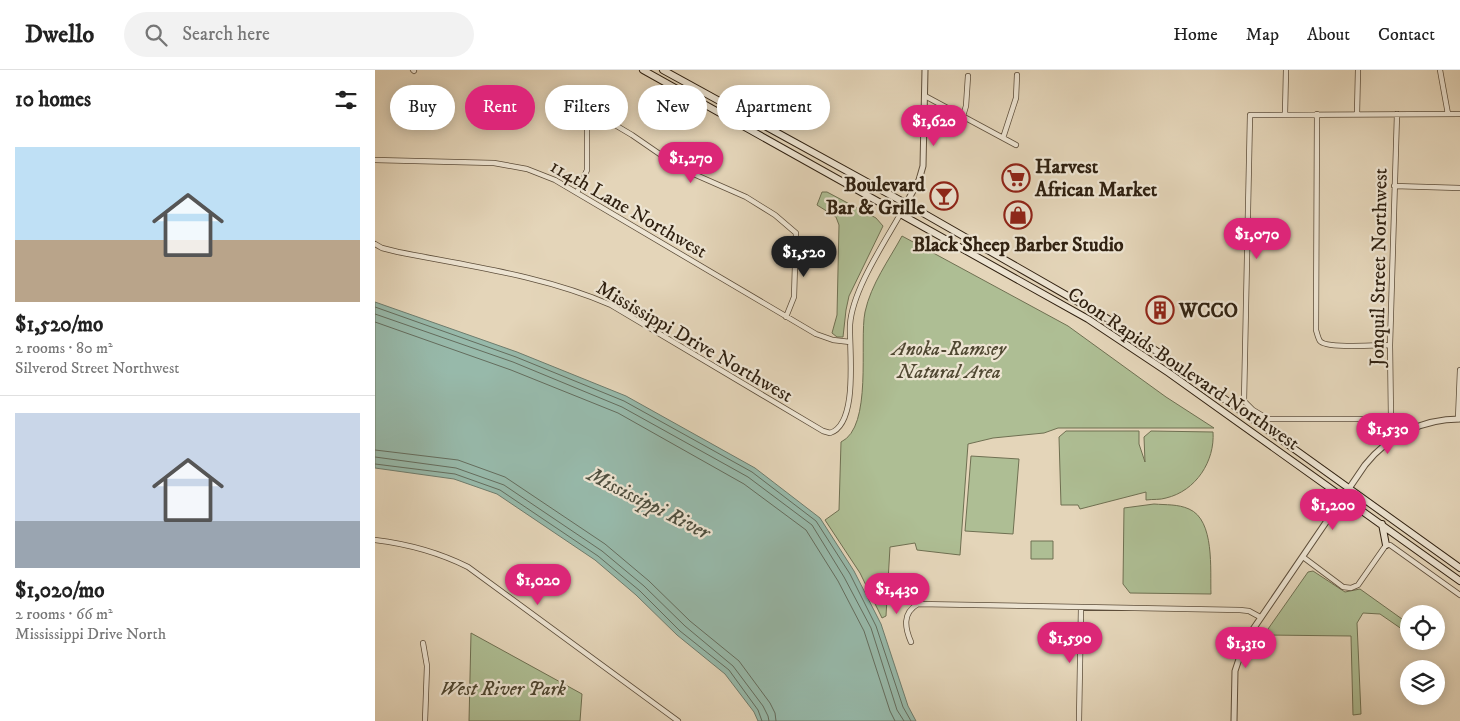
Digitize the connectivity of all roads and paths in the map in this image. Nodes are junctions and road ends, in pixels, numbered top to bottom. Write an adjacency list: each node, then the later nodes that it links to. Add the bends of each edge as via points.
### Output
1 (643, 70): 26 (main road, Coon Rapids Boulevard Northwest)
2 (663, 70): 25 (main road, Coon Rapids Boulevard Northwest)
3 (925, 70): 9 (street)
4 (1286, 70): 10 (street)
5 (1358, 70): 12 (street)
6 (1440, 70): 14 (street)
7 (1017, 75): 19 (street, via 1016,98)
8 (968, 76): 16 (street)
9 (925, 96): 16 (street); 25 (street, via 923,170)
10 (1285, 114): 11 (street); 32 (street, via 1251,115 1246,404 1268,419)
11 (1317, 114): 12 (street); 30 (street, via 1316,330 1319,340 1323,344 1347,346)
12 (1357, 114): 13 (street)
13 (1397, 114): 14 (street); 22 (street, Jonquil Street Northwest)
14 (1448, 114): 15 (street)
15 (1460, 114)
16 (963, 116): 19 (street)
17 (587, 130): 24 (street, via 587,170)
18 (624, 130): 28 (street, via 680,168 746,197 796,233 794,297)
19 (1003, 138): 20 (street)
20 (1016, 145)
21 (375, 160): 24 (street, 114th Lane Northwest, via 507,164 555,180)
22 (1394, 186): 23 (street); 30 (street, Jonquil Street Northwest)
23 (1460, 188)
24 (577, 193): 28 (street, 114th Lane Northwest)
25 (906, 204): 26 (street); 35 (main road, Coon Rapids Boulevard Northwest, via 1108,319)
26 (901, 213): 29 (street, via 856,295); 36 (main road, Coon Rapids Boulevard Northwest, via 1117,337)
27 (375, 244): 29 (street, Mississippi Drive Northwest, via 399,252 500,272 599,300 830,433 838,430 847,412)
28 (786, 317): 29 (street, 114th Lane Northwest, via 823,337)
29 (850, 342)
30 (1390, 345): 32 (street, Jonquil Street Northwest)
31 (1460, 370): 33 (street)
32 (1391, 419): 34 (street)
33 (1459, 419): 34 (street, via 1429,423)
34 (1399, 435): 35 (street, via 1374,454)
35 (1349, 489): 36 (street); 41 (main road, Coon Rapids Boulevard Northwest)
36 (1343, 497): 37 (main road, Coon Rapids Boulevard Northwest); 40 (street)
37 (1382, 524): 39 (main road); 42 (main road, Coon Rapids Boulevard Northwest)
38 (375, 540): 49 (street, via 429,550 468,567)
39 (1385, 545): 40 (street, via 1358,585 1351,588 1343,587); 43 (street, via 1392,546)
40 (1303, 558): 45 (street)
41 (1460, 568)
42 (1460, 581)
43 (1460, 595)
44 (1081, 607): 45 (street, via 1240,610); 46 (street, via 918,604 910,610 906,620); 50 (street)
45 (1260, 617): 51 (street, via 1238,660)
46 (911, 642)
47 (423, 643): 48 (street, via 427,676)
48 (425, 721)
49 (678, 721)
50 (1079, 721)
51 (1234, 721)

